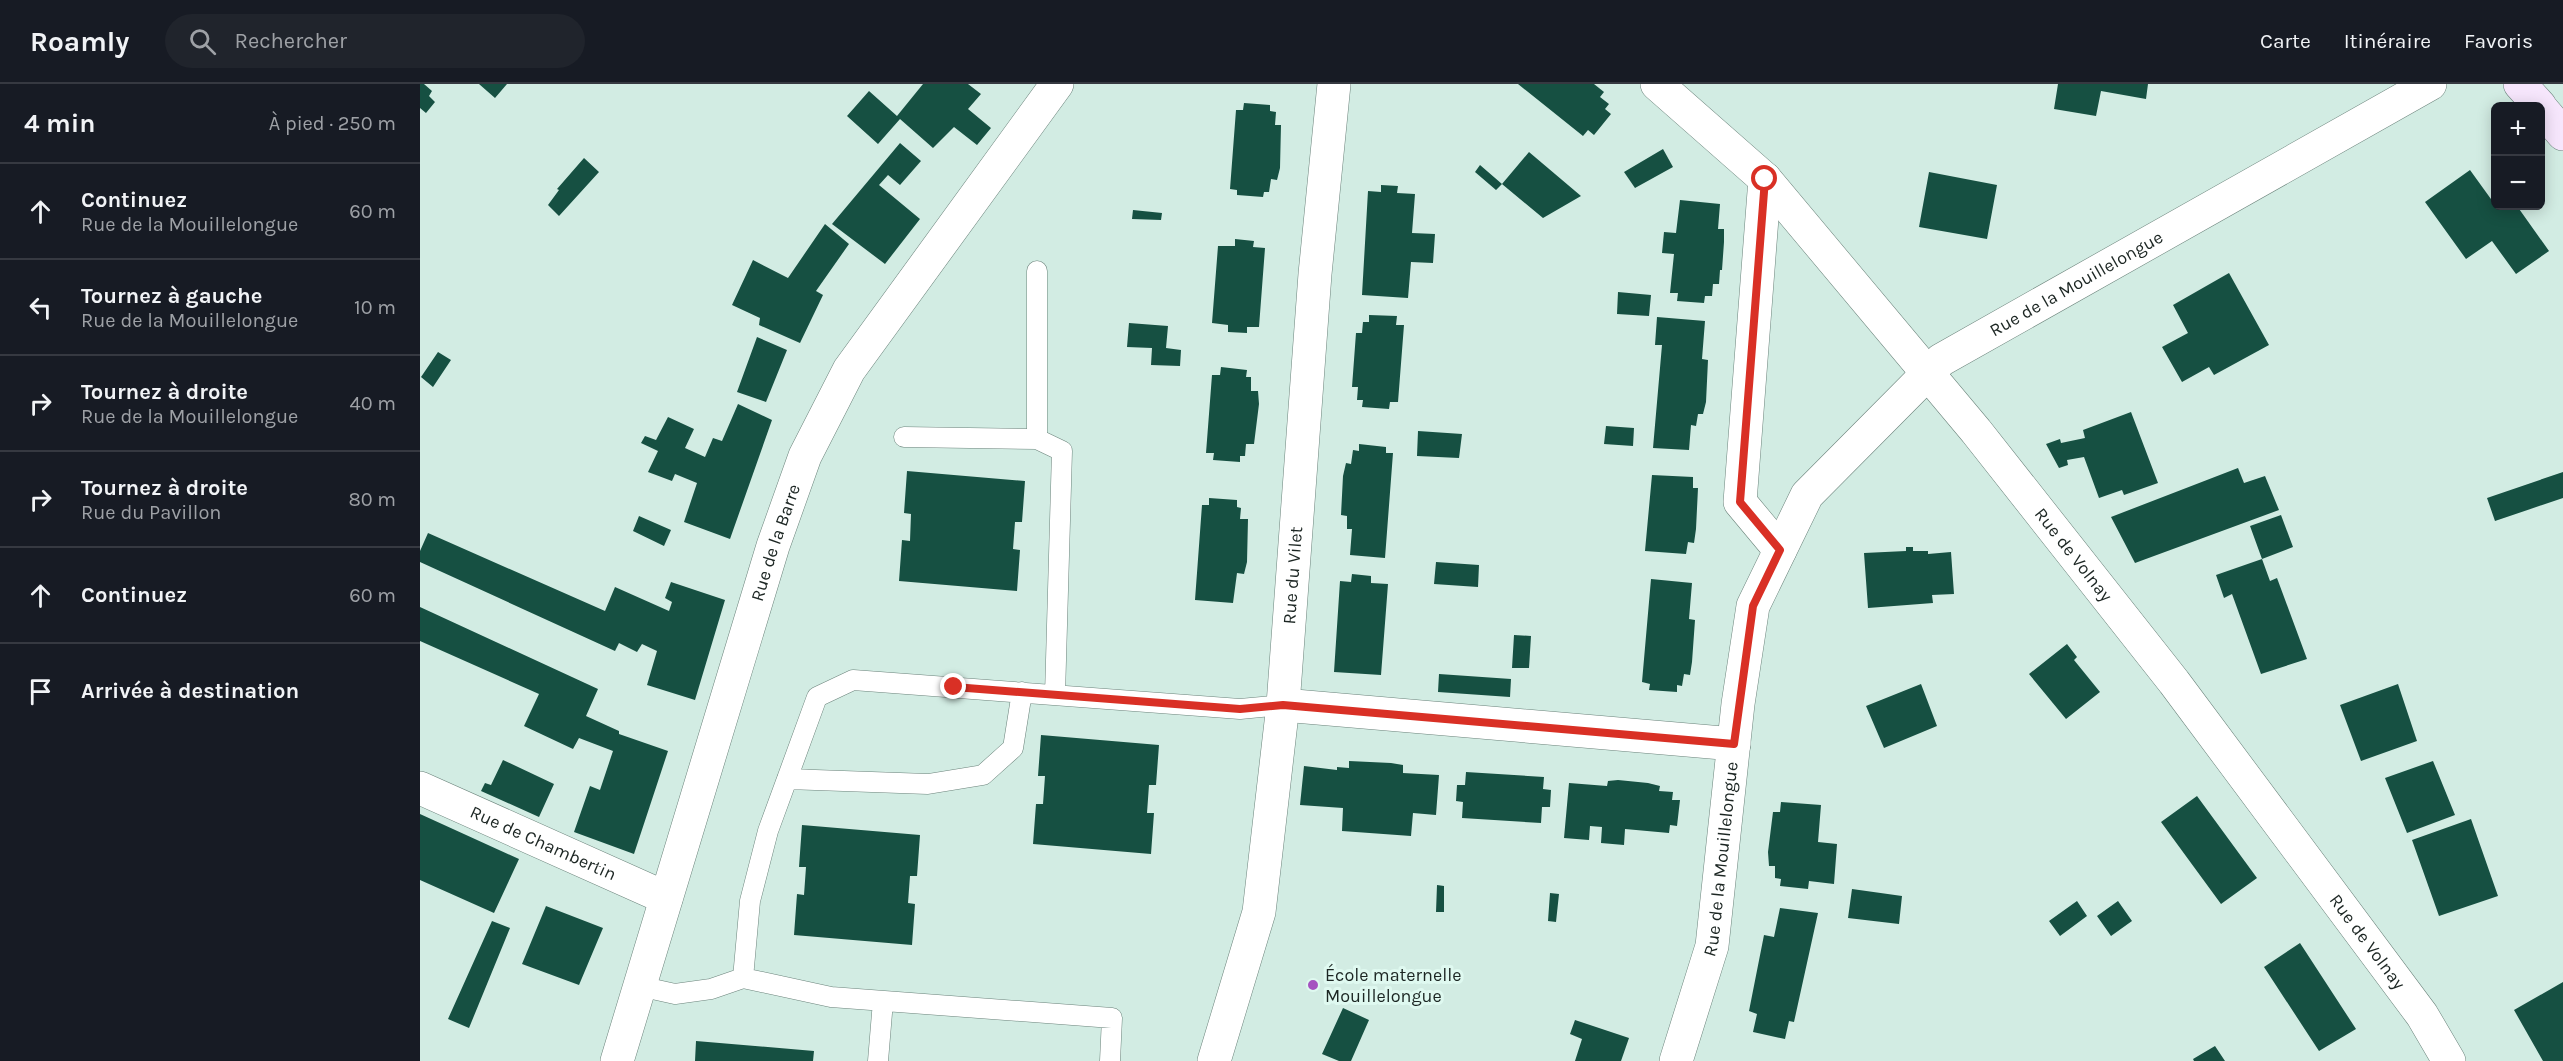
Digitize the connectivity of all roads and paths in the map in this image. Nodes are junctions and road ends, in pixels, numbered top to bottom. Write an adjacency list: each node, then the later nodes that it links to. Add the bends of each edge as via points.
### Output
1 (1057, 84): 21 (street, Rue de la Barre, via 849,370 805,456 773,546)
2 (1334, 84): 17 (street, Rue du Vilet, via 1315,274)
3 (1657, 84): 9 (street, Rue de Volnay)
4 (2430, 84): 11 (street, Rue de la Mouillelongue, via 1941,360)
5 (2520, 84): 6 (main road)
6 (2536, 102)
7 (2545, 113): 8 (main road)
8 (2563, 135)
9 (1765, 179): 11 (street, Rue de Volnay); 14 (street, via 1740,502)
10 (1037, 271): 13 (lane)
11 (1926, 373): 14 (street, Rue de la Mouillelongue, via 1807,495); 30 (street, Rue de Volnay, via 2174,682 2422,1016)
12 (904, 437): 13 (lane)
13 (1037, 439): 16 (lane, via 1062,451)
14 (1780, 550): 18 (street, Rue de la Mouillelongue, via 1753,606)
15 (1022, 692): 16 (lane); 19 (lane, via 1012,748 983,775 928,784); 19 (lane, via 853,680 817,697)
16 (1055, 695): 17 (lane, via 1240,709)
17 (1283, 705): 18 (street); 28 (street, Rue du Vilet, via 1259,912)
18 (1734, 744): 29 (street, Rue de la Mouillelongue, via 1712,946)
19 (787, 779): 22 (lane, via 768,831 750,901)
20 (420, 788): 21 (street, Rue de Chambertin)
21 (666, 898): 23 (street, Rue de la Barre)
22 (743, 978): 23 (lane, via 675,994); 24 (lane, via 831,997)
23 (639, 986): 25 (street, Rue de la Barre)
24 (883, 1001): 26 (lane); 27 (lane, via 1112,1018)
25 (617, 1061)
26 (878, 1061)
27 (1110, 1061)
28 (1214, 1061)
29 (1676, 1061)
30 (2449, 1061)

